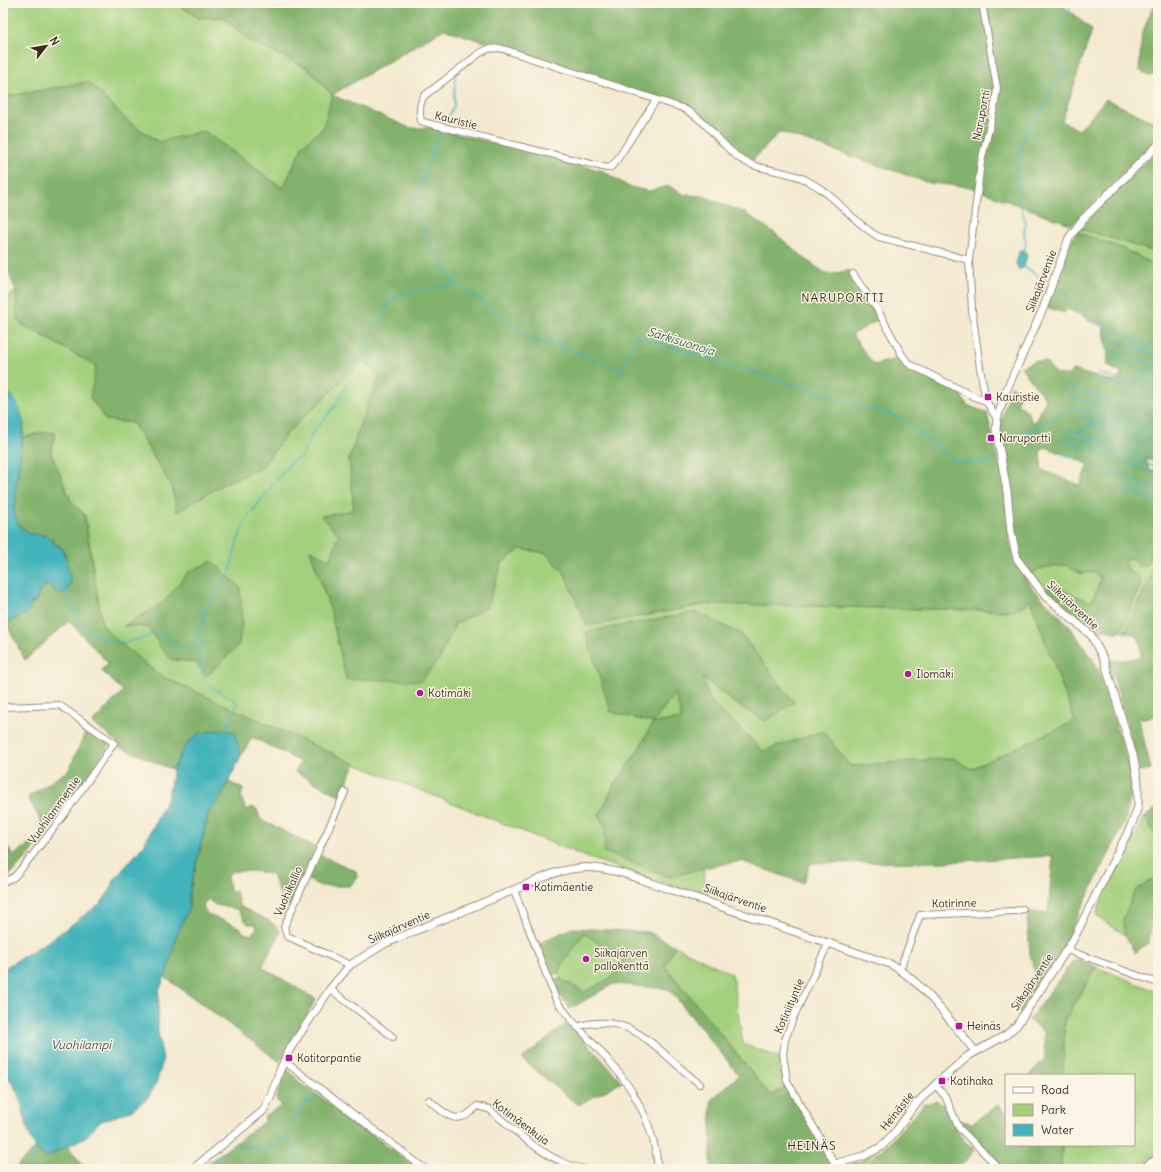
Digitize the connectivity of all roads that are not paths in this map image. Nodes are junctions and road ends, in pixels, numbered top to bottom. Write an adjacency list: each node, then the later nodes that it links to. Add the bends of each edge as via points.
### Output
1 (982, 3): 4 (street, Naruportti, via 997,88 996,104 981,162)
2 (656, 100): 2 (street, Kauristie, via 500,48 488,49 424,96 420,101 420,114 421,120 427,123 606,168 611,167 617,160); 4 (street, Kauristie, via 695,114 721,142 749,164 797,176 824,190 879,237)
3 (1158, 145): 7 (street, Siikajärventie, via 1083,219 1069,238 1043,309 1006,391)
4 (969, 260): 6 (street, Naruportti, via 972,310)
5 (853, 274): 6 (street, via 909,364)
6 (986, 402): 7 (street, Naruportti)
7 (997, 419): 14 (street, Siikajärventie, via 996,430 1017,559 1045,596 1091,635 1098,646 1134,759 1138,782 1138,807 1132,826)
8 (3, 706): 10 (street, Vuohilammentie, via 59,704 114,743 24,867 14,877)
9 (345, 792): 15 (street, Vuohikallio, via 284,927 287,936)
10 (3, 882)
11 (514, 890): 13 (street, Siikajärventie, via 565,870 590,867 606,869); 15 (street, Siikajärventie, via 386,943); 19 (street, via 556,1000)
12 (1023, 908): 16 (street, Kotirinne, via 1015,911 920,915)
13 (829, 942): 16 (street, Siikajärventie); 27 (street, Kotiniityntie, via 793,1018 783,1054 787,1081)
14 (1067, 950): 17 (street); 21 (street, Siikajärventie, via 1017,1025 1006,1035)
15 (350, 965): 18 (street, Siikajärventie)
16 (900, 969): 21 (street, Siikajärventie, via 919,986)
17 (1158, 982)
18 (330, 989): 20 (street); 22 (street, Siikajärventie)
19 (577, 1027): 23 (street, via 590,1023 609,1023 639,1033); 31 (street, via 621,1076 640,1106 650,1126)
20 (393, 1037)
21 (975, 1051): 24 (street, Heinästie)
22 (284, 1061): 28 (street, Siikajärventie, via 272,1096 263,1111); 29 (street)
23 (700, 1084)
24 (935, 1085): 27 (street, Heinästie, via 881,1146 864,1156); 33 (street, via 945,1096 959,1128)
25 (429, 1100): 30 (street, Kotimäenkuja, via 446,1114 456,1118 463,1118 477,1106 488,1109 543,1152)
26 (1158, 1158): 34 (street)
27 (835, 1164): 32 (street, Heinästie)
28 (193, 1169)
29 (425, 1169)
30 (584, 1169)
31 (658, 1169)
32 (827, 1169)
33 (1000, 1169)
34 (1140, 1169)

